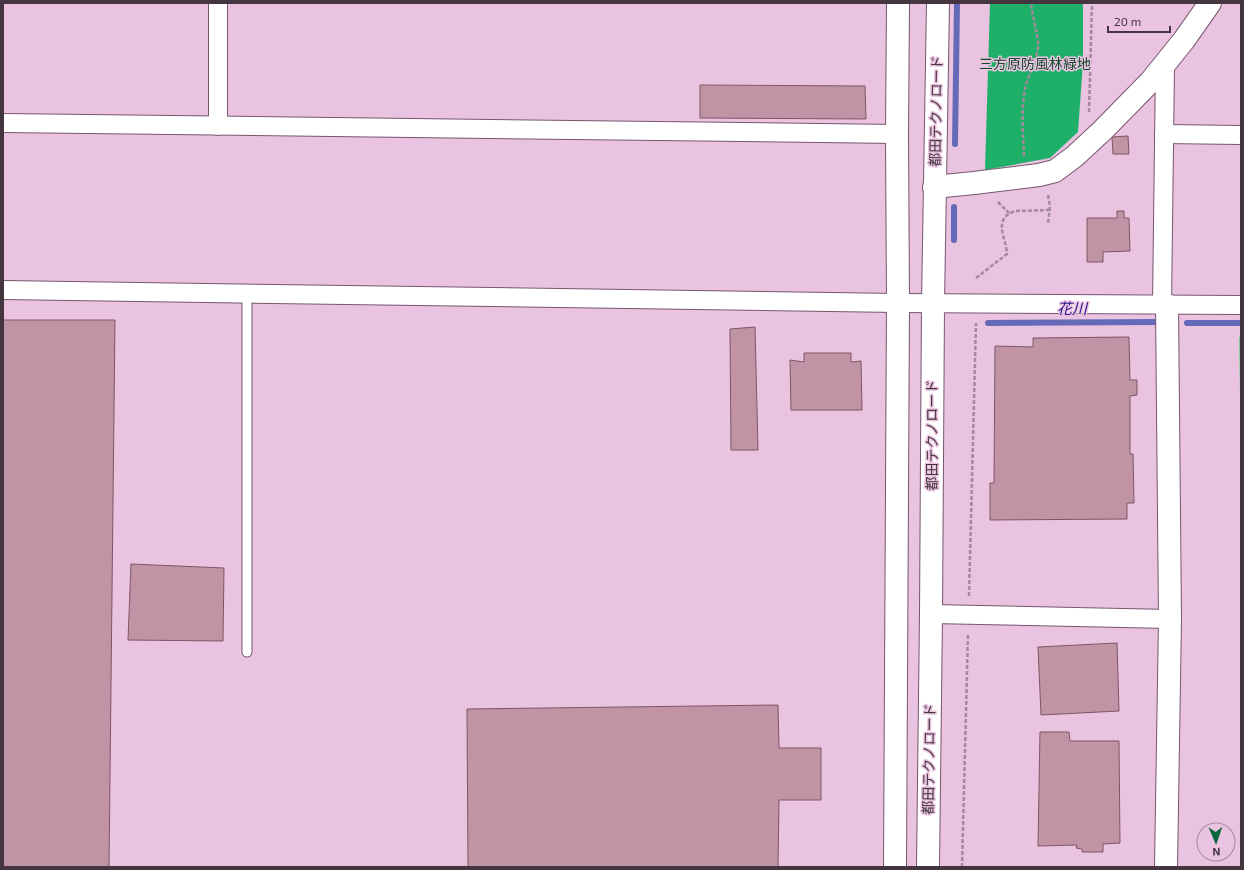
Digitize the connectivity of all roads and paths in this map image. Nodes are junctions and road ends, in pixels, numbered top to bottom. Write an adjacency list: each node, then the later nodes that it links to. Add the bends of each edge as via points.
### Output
1 (218, 3): 10 (street)
2 (898, 3): 11 (street)
3 (938, 3): 15 (street, 都田テクノロード)
4 (1031, 3): 14 (path, via 1038,42 1023,103)
5 (1092, 3): 8 (path)
6 (1210, 3): 7 (street)
7 (1158, 73): 12 (street); 15 (street, via 1076,156 1055,171 974,184)
8 (1089, 119)
9 (3, 123): 10 (street)
10 (218, 126): 11 (street)
11 (897, 134): 24 (street)
12 (1164, 134): 13 (street); 26 (street)
13 (1241, 135)
14 (1024, 163)
15 (934, 187): 25 (street, 都田テクノロード)
16 (1048, 190): 18 (path)
17 (996, 200): 19 (path)
18 (1050, 210): 19 (path); 20 (path)
19 (1009, 213): 21 (path, via 1001,226 1007,254)
20 (1048, 224)
21 (976, 278)
22 (3, 290): 23 (street)
23 (247, 294): 24 (street); 32 (lane)
24 (898, 303): 25 (street); 33 (street)
25 (932, 303): 26 (street); 29 (street, 都田テクノロード)
26 (1164, 305): 27 (street); 31 (street)
27 (1241, 306)
28 (976, 322): 30 (path)
29 (931, 614): 30 (street); 34 (street, 都田テクノロード)
30 (968, 615): 31 (street); 35 (path)
31 (1170, 619): 36 (street)
32 (247, 652)
33 (895, 867)
34 (928, 867)
35 (962, 867)
36 (1166, 867)

